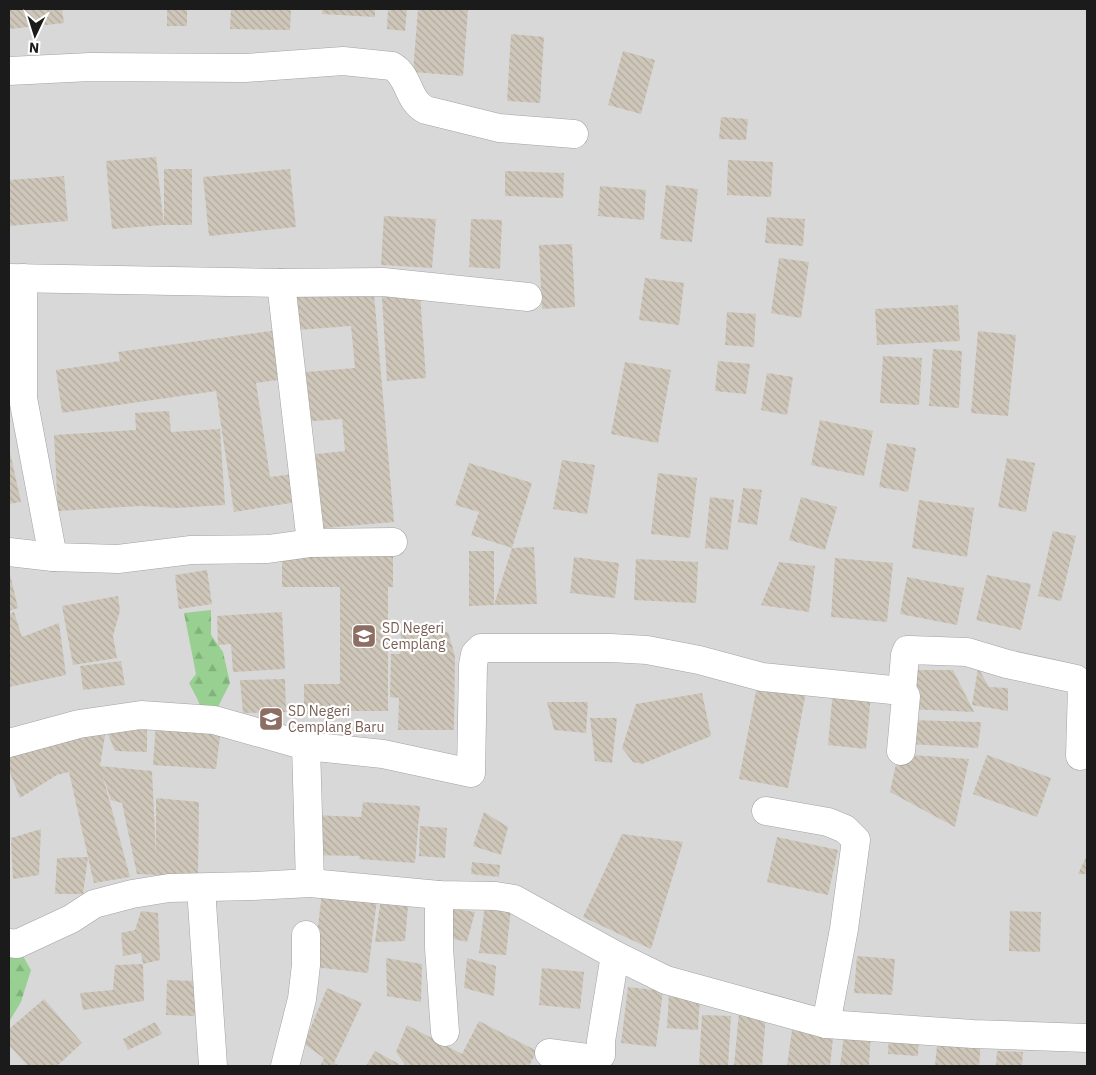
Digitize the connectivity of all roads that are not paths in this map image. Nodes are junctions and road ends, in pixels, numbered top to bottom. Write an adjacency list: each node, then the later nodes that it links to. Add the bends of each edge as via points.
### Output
1 (9, 72): 2 (street, via 90,67 245,68 343,60 392,66 403,76 418,106 426,110 499,128)
2 (574, 134)
3 (16, 278): 4 (street); 9 (street, via 23,398)
4 (281, 283): 5 (street, via 383,282); 7 (street)
5 (528, 296)
6 (393, 542): 7 (street)
7 (311, 543): 9 (street, via 268,549 191,550 118,559)
8 (9, 552): 9 (street)
9 (54, 557)
10 (902, 691): 12 (street, via 762,678 699,660 647,650 481,648 475,654 473,665 471,773 383,754); 13 (street, via 906,696); 14 (street, via 907,650 967,652 1076,679 1082,688)
11 (9, 743): 12 (street, via 79,724 141,715 214,720)
12 (306, 746): 16 (street)
13 (900, 751)
14 (1080, 756)
15 (766, 811): 22 (street, via 828,822 845,829 856,840)
16 (310, 883): 17 (street); 18 (street)
17 (202, 888): 20 (street, via 169,888 94,904 71,920 17,944); 26 (street)
18 (439, 895): 21 (street, via 514,898); 23 (street)
19 (306, 935): 27 (street, via 302,999)
20 (9, 943)
21 (615, 955): 22 (street, via 666,980); 25 (street, via 601,1055 595,1058)
22 (826, 1024): 24 (street)
23 (445, 1032)
24 (1087, 1038)
25 (549, 1053)
26 (213, 1066)
27 (285, 1066)

